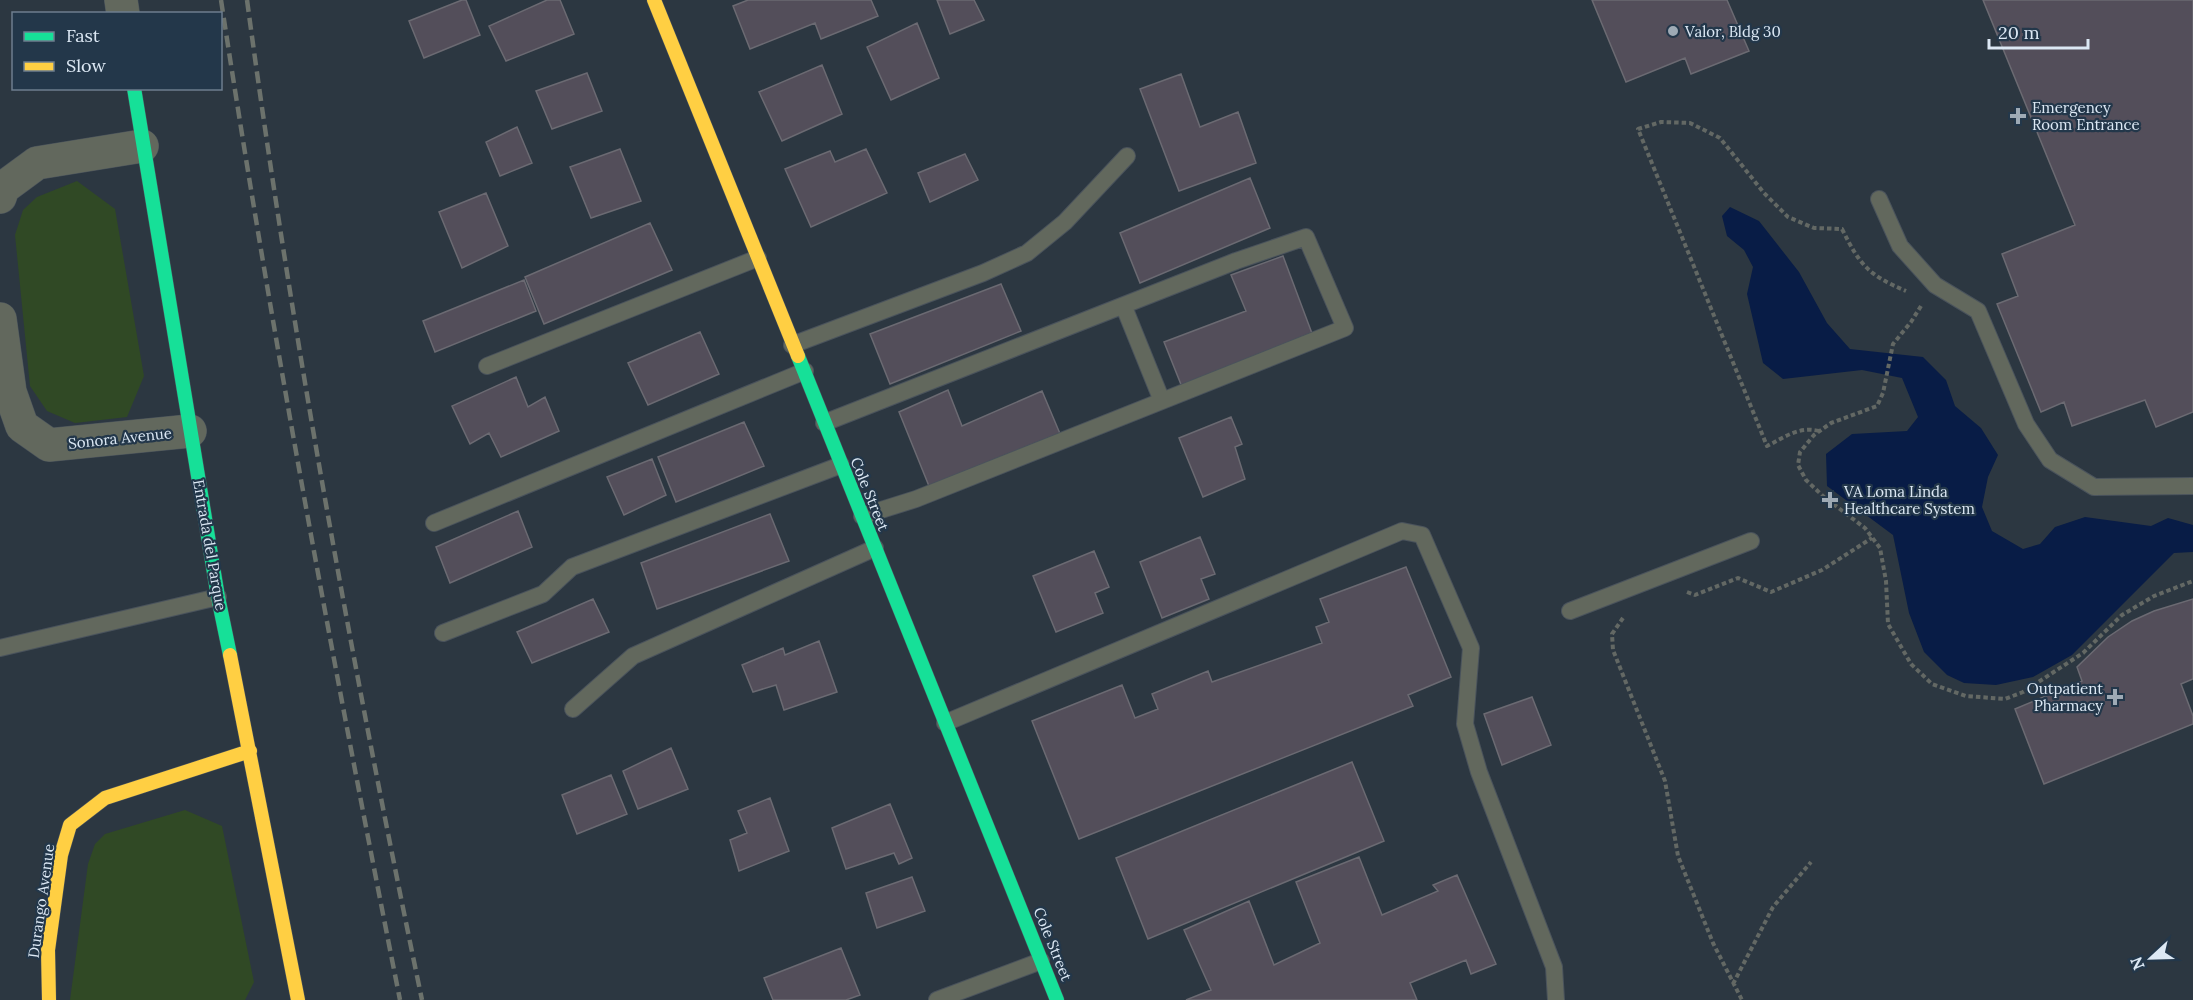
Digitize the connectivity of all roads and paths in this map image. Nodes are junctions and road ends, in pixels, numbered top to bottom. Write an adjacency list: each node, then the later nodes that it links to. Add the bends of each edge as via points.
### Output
1 (654, 0): 7 (street, Cole Street)
2 (134, 90): 3 (street, Entrada del Parque)
3 (142, 146): 5 (street, via 38,163 3,188); 17 (street, Entrada del Parque)
4 (1127, 156): 12 (lane, via 1065,222 1027,253)
5 (0, 197)
6 (1879, 199): 20 (lane, via 1900,246 1935,285 1978,311 2026,424 2050,460 2094,487)
7 (758, 258): 12 (street, Cole Street); 13 (lane)
8 (1914, 295): 18 (path, via 1868,271 1842,230 1814,228 1788,217 1720,138 1690,123 1661,122 1638,129 1767,446 1797,430)
9 (1124, 307): 15 (lane); 15 (lane, via 1306,237 1345,328); 16 (lane)
10 (1918, 310): 18 (path, via 1893,344 1877,406)
11 (0, 319): 17 (street, Sonora Avenue, via 10,392 22,426 49,445)
12 (792, 345): 14 (street, Cole Street)
13 (487, 366)
14 (805, 371): 16 (street, Cole Street); 22 (lane)
15 (1162, 401): 21 (lane, via 916,499)
16 (824, 423): 19 (street, Cole Street)
17 (190, 431): 28 (street, Entrada del Parque)
18 (1819, 431): 23 (path, via 1800,452 1798,465 1806,480)
19 (841, 465): 21 (street, Cole Street); 31 (lane, via 572,567 543,594)
20 (2193, 486)
21 (862, 516): 25 (street, Cole Street)
22 (434, 523)
23 (1872, 538): 26 (path, via 1880,548 1888,624 1911,664 1932,684 1966,696 2005,699 2023,692 2083,653 2122,615 2154,596); 27 (path, via 1822,570 1771,592 1738,578 1695,596 1685,591)
24 (1751, 541): 29 (lane)
25 (874, 548): 33 (lane, via 633,656); 34 (street, Cole Street)
26 (2193, 581)
27 (1678, 594)
28 (218, 597): 32 (lane); 35 (street, Entrada del Parque)
29 (1570, 611)
30 (1633, 613): 38 (path, via 1623,617 1612,634 1613,650 1665,781 1678,856)
31 (443, 633)
32 (0, 648)
33 (573, 709)
34 (945, 723): 37 (street, Cole Street); 43 (lane, via 1402,531 1422,535 1471,648 1465,724 1479,772 1554,967)
35 (250, 751): 39 (street, Durango Avenue, via 105,798 70,825 61,855 48,950); 40 (street, Entrada del Parque)
36 (1811, 862): 38 (path, via 1773,907)
37 (1041, 961): 41 (lane); 42 (street, Cole Street)
38 (1733, 984): 44 (path)
39 (49, 1000)
40 (298, 1000)
41 (937, 1000)
42 (1057, 1000)
43 (1556, 1000)
44 (1742, 1000)

